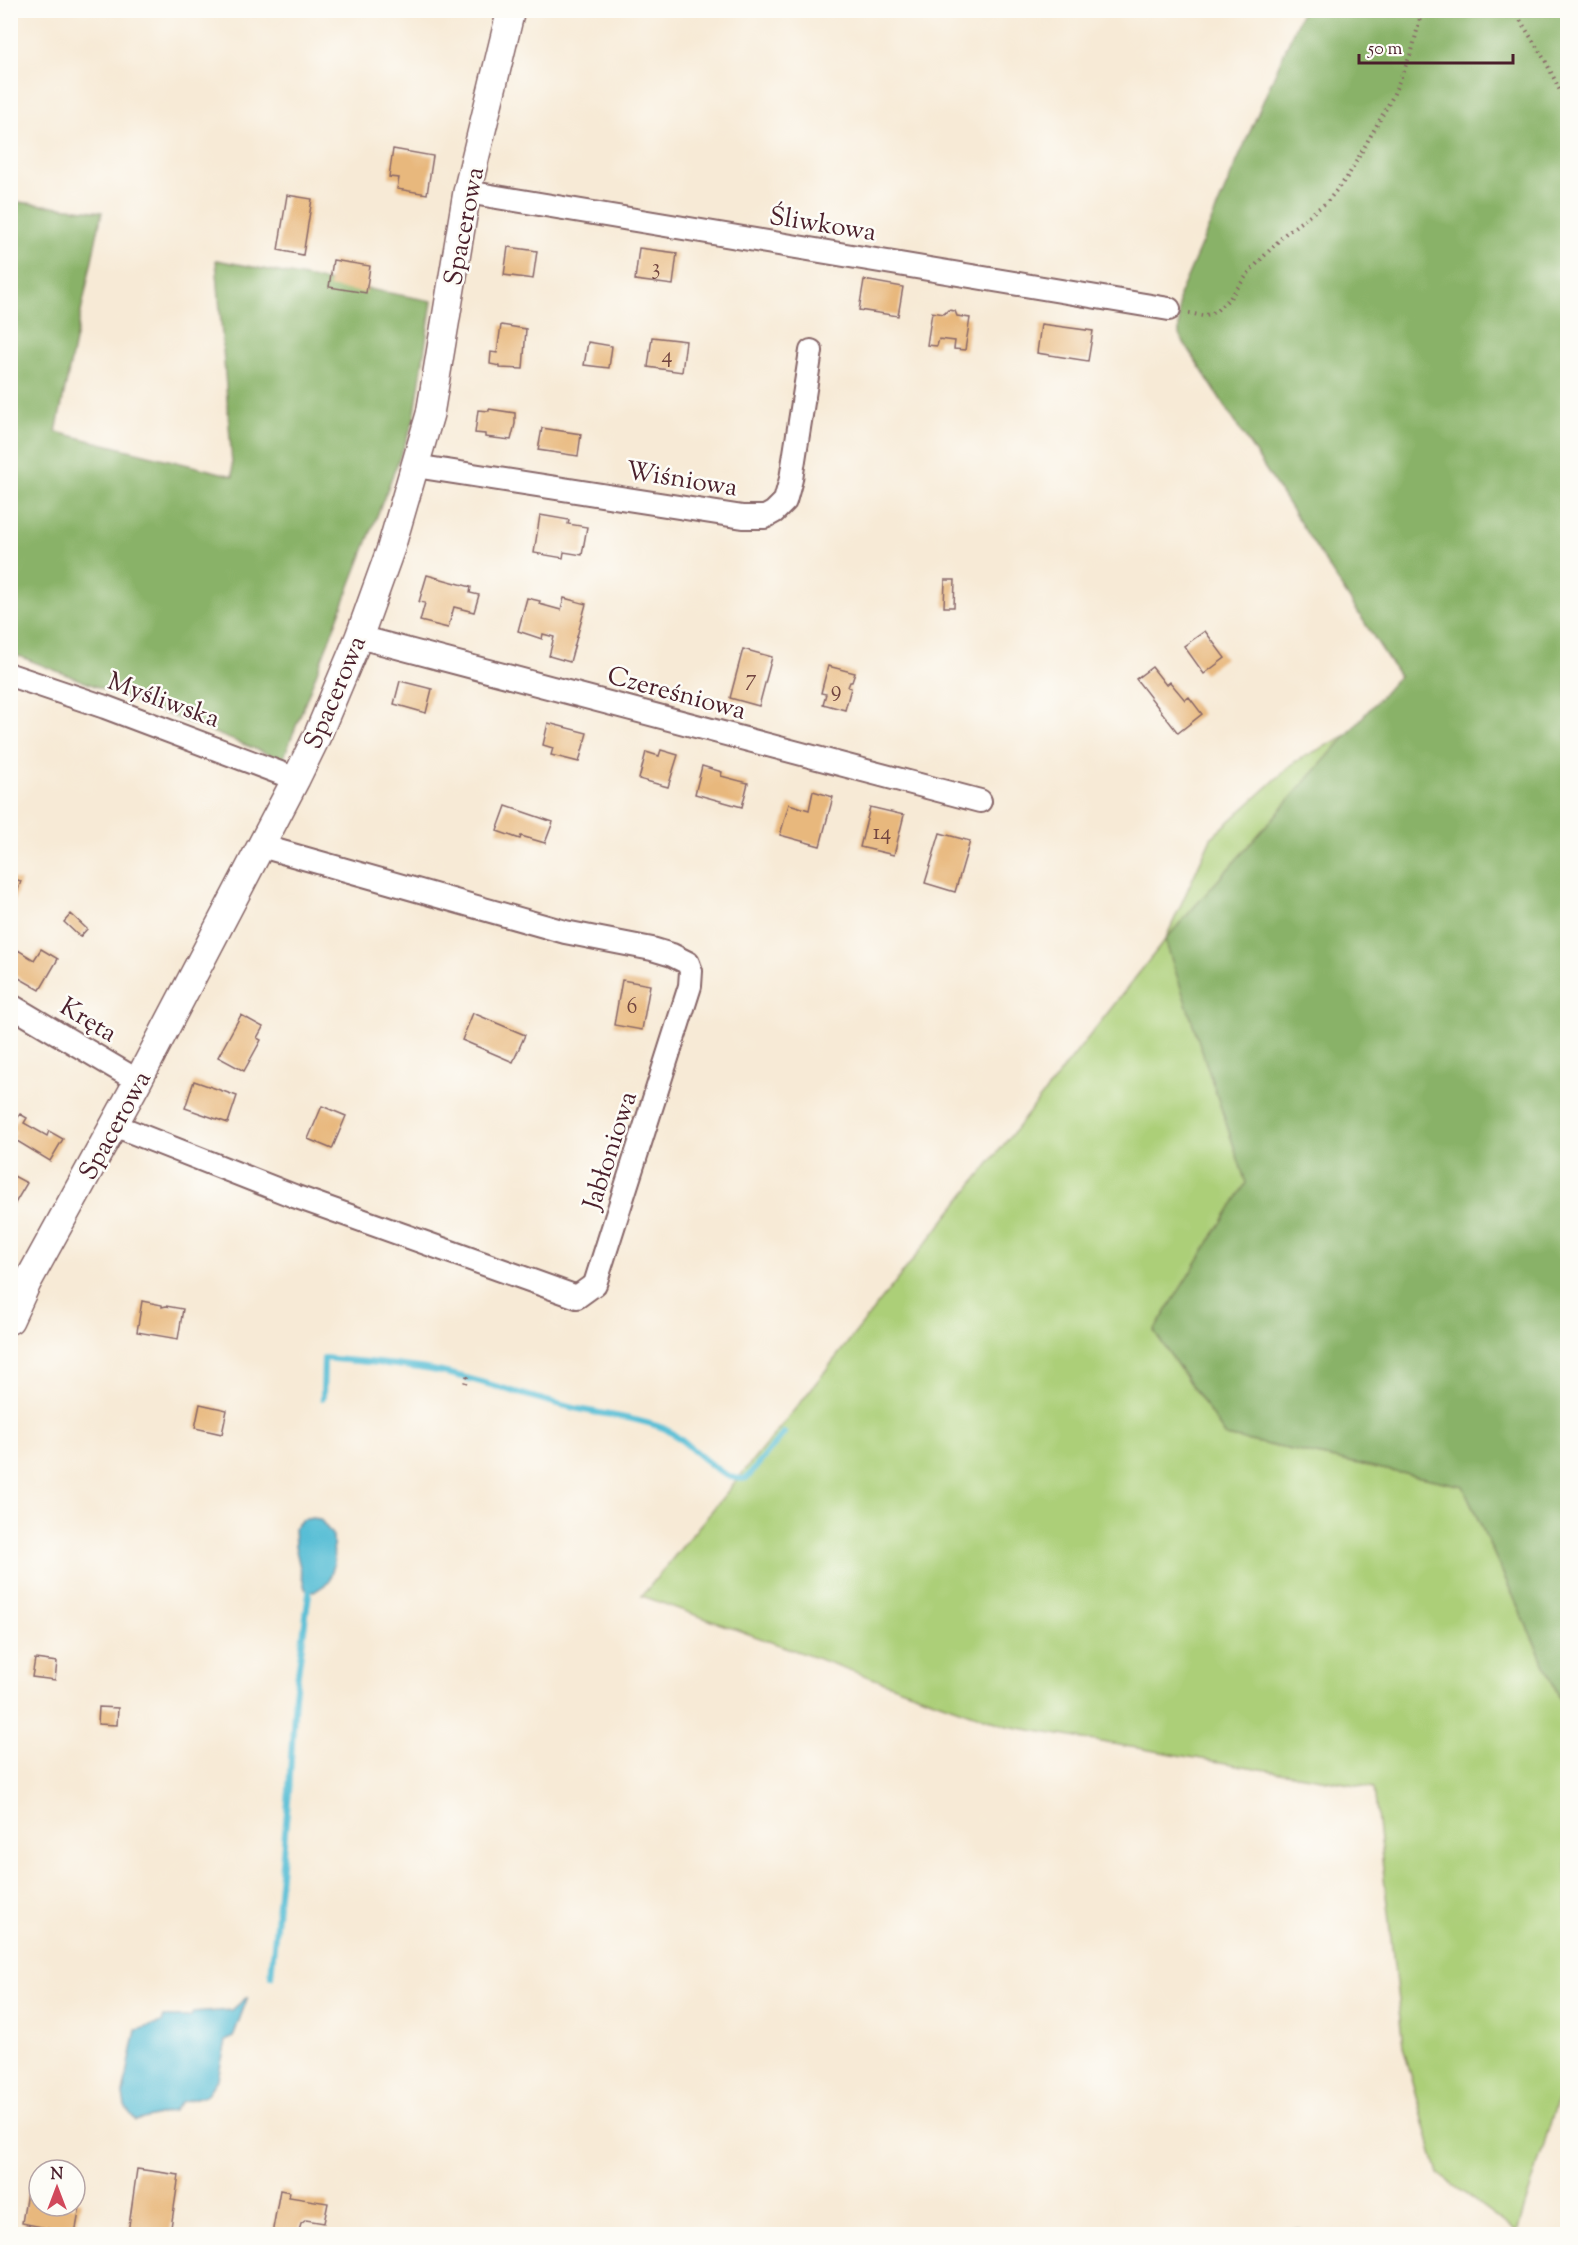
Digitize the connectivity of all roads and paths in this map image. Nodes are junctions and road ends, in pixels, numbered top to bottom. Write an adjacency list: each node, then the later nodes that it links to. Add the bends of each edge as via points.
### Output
1 (511, 10): 5 (street, Spacerowa)
2 (1422, 10): 6 (path, via 1412,51 1392,99 1348,176 1327,202 1284,234 1215,312 1203,316)
3 (1514, 10): 4 (path)
4 (1568, 107)
5 (467, 192): 6 (street, Śliwkowa); 8 (street, Spacerowa, via 430,414)
6 (1169, 309)
7 (811, 351): 8 (street, Wiśniowa, via 785,501 765,517 743,517)
8 (415, 466): 9 (street, Spacerowa)
9 (359, 637): 11 (street, Spacerowa); 12 (street, Czereśniowa)
10 (10, 675): 11 (street, Myśliwska)
11 (296, 779): 13 (street, Spacerowa)
12 (980, 801)
13 (261, 846): 15 (street, Spacerowa); 16 (street, Jabłoniowa, via 565,932 652,949 688,963 690,986 595,1284 577,1297 294,1196)
14 (10, 1005): 15 (street, Kręta)
15 (138, 1081): 16 (street, Spacerowa)
16 (114, 1125): 17 (street, Spacerowa)
17 (11, 1318)
18 (468, 1374): 19 (path)
19 (465, 1383)

